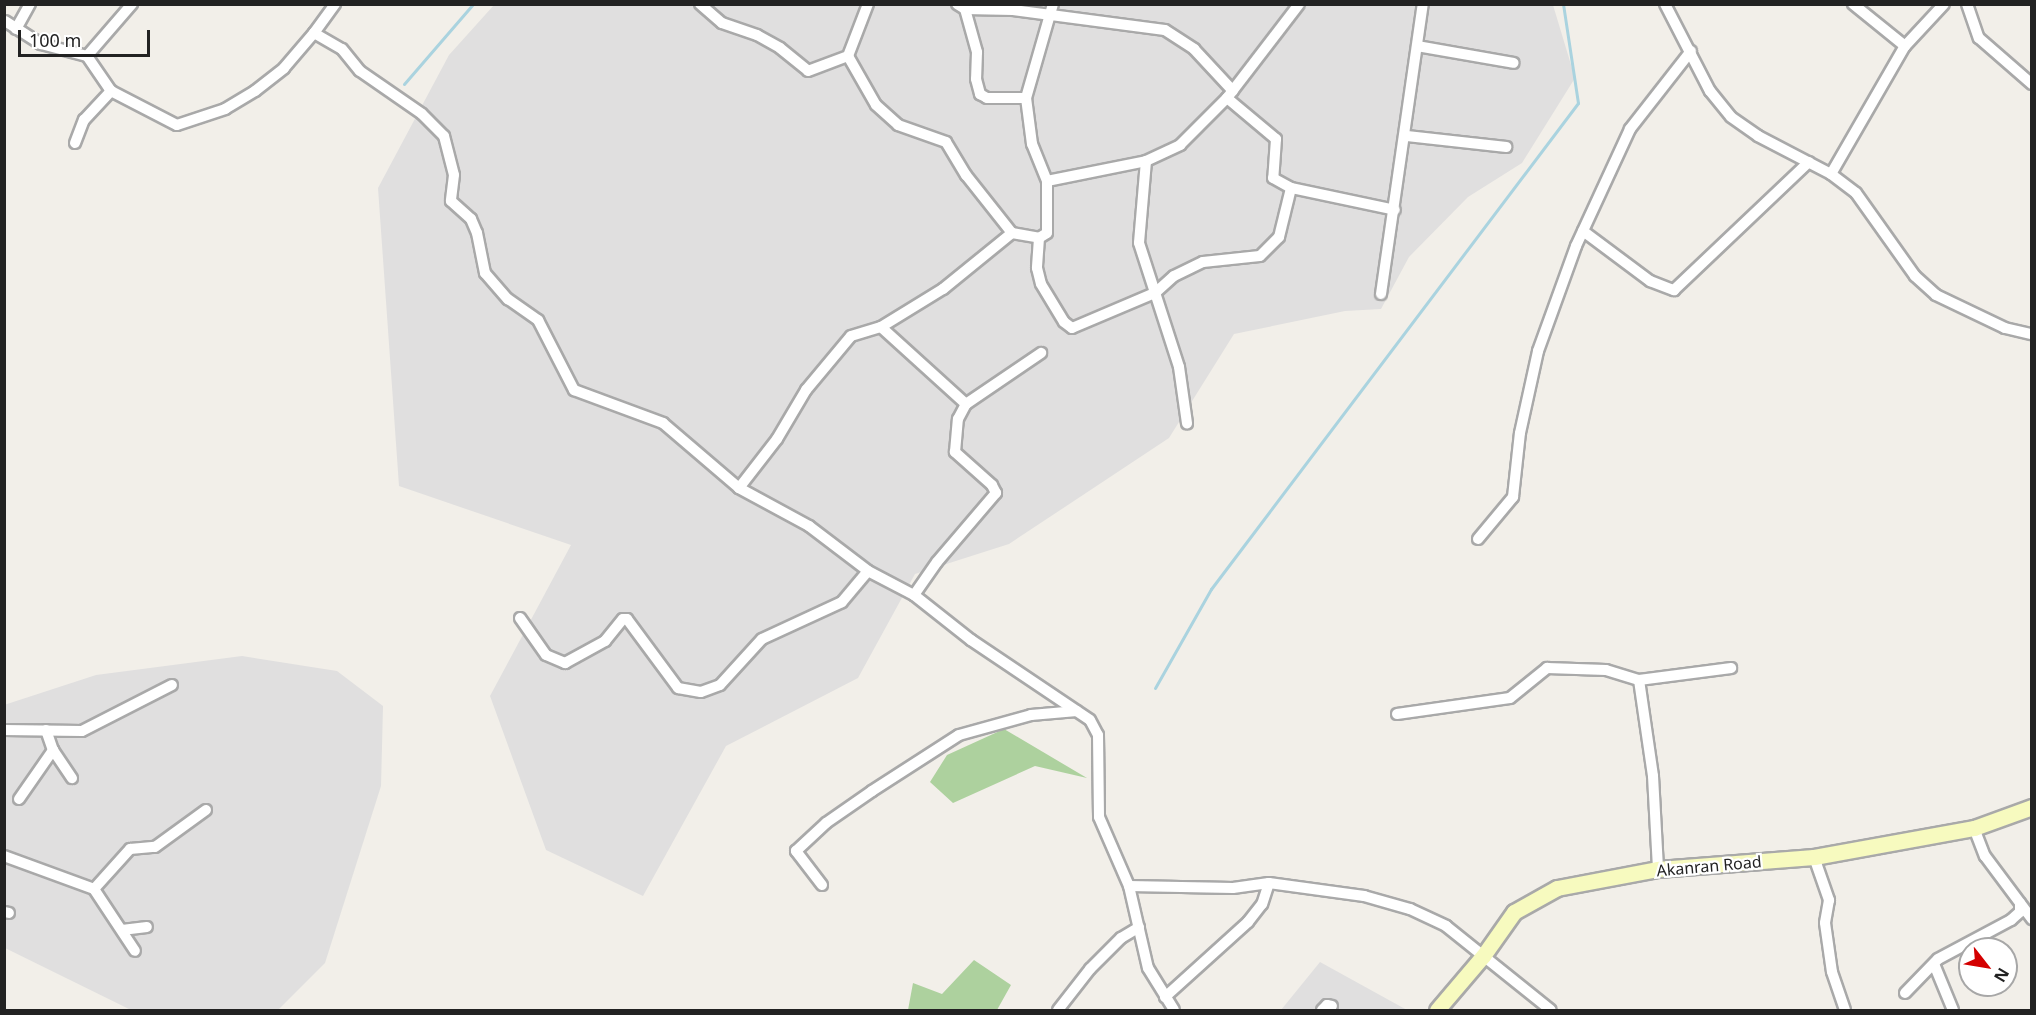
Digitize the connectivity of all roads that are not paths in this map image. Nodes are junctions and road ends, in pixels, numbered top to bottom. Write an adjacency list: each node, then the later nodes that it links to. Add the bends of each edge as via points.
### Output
1 (30, 4): 16 (street)
2 (132, 4): 21 (street)
3 (335, 4): 17 (street)
4 (700, 4): 22 (street, via 722,23 780,48 808,71)
5 (868, 4): 22 (street)
6 (1053, 4): 14 (street)
7 (1299, 4): 26 (street)
8 (1423, 4): 18 (street)
9 (1665, 4): 20 (street)
10 (1853, 4): 19 (street)
11 (1944, 4): 19 (street)
12 (1966, 4): 24 (street, via 1978,38)
13 (961, 7): 14 (street); 27 (street, via 977,52 980,94 987,98)
14 (1052, 17): 26 (street, via 1166,30 1194,49); 27 (street)
15 (5, 21): 16 (street)
16 (16, 29): 21 (street, via 41,44)
17 (314, 33): 25 (street, via 284,68 255,91 225,109 177,125); 47 (street, via 342,49 360,71 422,114 444,136 454,175 451,201 474,226 485,273 507,299 538,320 574,390 663,423)
18 (1418, 46): 23 (street); 28 (street)
19 (1905, 46): 33 (street)
20 (1691, 51): 32 (street, via 1710,91 1731,117); 37 (street, via 1630,129)
21 (87, 56): 25 (street)
22 (848, 56): 38 (street, via 876,105 898,125 946,142 966,175)
23 (1514, 63)
24 (2031, 84)
25 (111, 91): 29 (street, via 84,120)
26 (1230, 94): 31 (street, via 1180,145); 35 (street, via 1273,133 1276,154 1271,173)
27 (1026, 98): 34 (street, via 1032,144)
28 (1407, 136): 30 (street); 36 (street)
29 (75, 143)
30 (1506, 147)
31 (1146, 161): 34 (street); 40 (street, via 1139,243)
32 (1809, 162): 33 (street); 37 (street, via 1674,290 1650,281)
33 (1831, 174): 43 (street, via 1872,211 1925,286 1974,315)
34 (1047, 181): 39 (street, via 1049,228)
35 (1291, 188): 36 (street); 40 (street, via 1279,237 1272,248 1260,256 1203,262 1174,276)
36 (1395, 210): 41 (street)
37 (1583, 231): 48 (street, via 1538,351 1520,433 1513,497)
38 (1012, 233): 39 (street); 42 (street, via 943,289)
39 (1039, 238): 40 (street, via 1037,268 1041,284 1069,328)
40 (1155, 293): 46 (street, via 1179,367)
41 (1381, 294)
42 (881, 327): 45 (street); 47 (street, via 851,336 806,390 777,439)
43 (2031, 334)
44 (1041, 353): 45 (street)
45 (966, 404): 50 (street, via 957,419 955,452 996,493)
46 (1187, 423)
47 (739, 488): 49 (street, via 809,526)
48 (1478, 539)
49 (868, 571): 50 (street); 51 (street, via 842,602 762,639 720,685 701,692 678,688 627,619 605,641 565,663 546,655)
50 (914, 595): 55 (street, via 971,640)
51 (520, 618)
52 (1731, 668): 53 (street)
53 (1639, 680): 56 (street, via 1606,670 1546,668 1510,698); 67 (street, via 1653,776)
54 (172, 685): 57 (street, via 82,730)
55 (1077, 711): 69 (street, via 1031,715 959,735 872,791 826,823 796,851); 70 (street, via 1090,720 1098,735 1100,817)
56 (1397, 714)
57 (46, 729): 58 (street); 59 (street)
58 (4, 730)
59 (53, 750): 60 (street); 61 (street)
60 (72, 778)
61 (19, 799)
62 (2031, 807): 64 (main road, Akanran Road)
63 (206, 810): 71 (street, via 155,846 130,849)
64 (1974, 828): 66 (main road, Akanran Road); 72 (street, via 1985,856)
65 (4, 856): 71 (street)
66 (1814, 857): 67 (main road, Akanran Road); 86 (street, via 1829,900 1825,923 1832,972)
67 (1658, 869): 78 (main road, Akanran Road, via 1557,888 1514,912)
68 (1269, 883): 70 (street, via 1233,888); 78 (street, via 1364,896 1410,909 1446,926); 81 (street, via 1262,904 1248,922)
69 (822, 885)
70 (1129, 886): 75 (street)
71 (94, 889): 76 (street)
72 (2020, 903): 73 (street); 79 (street, via 2020,912 2011,920)
73 (2031, 919)
74 (147, 927): 76 (street)
75 (1138, 927): 81 (street, via 1148,968); 83 (street, via 1090,969)
76 (122, 930): 77 (street)
77 (135, 951)
78 (1483, 956): 84 (main road, Akanran Road); 85 (street)
79 (1934, 964): 80 (street); 87 (street)
80 (1905, 993)
81 (1164, 997): 82 (street)
82 (1172, 1010)
83 (1058, 1011)
84 (1437, 1011)
85 (1551, 1011)
86 (1845, 1011)
87 (1953, 1011)

